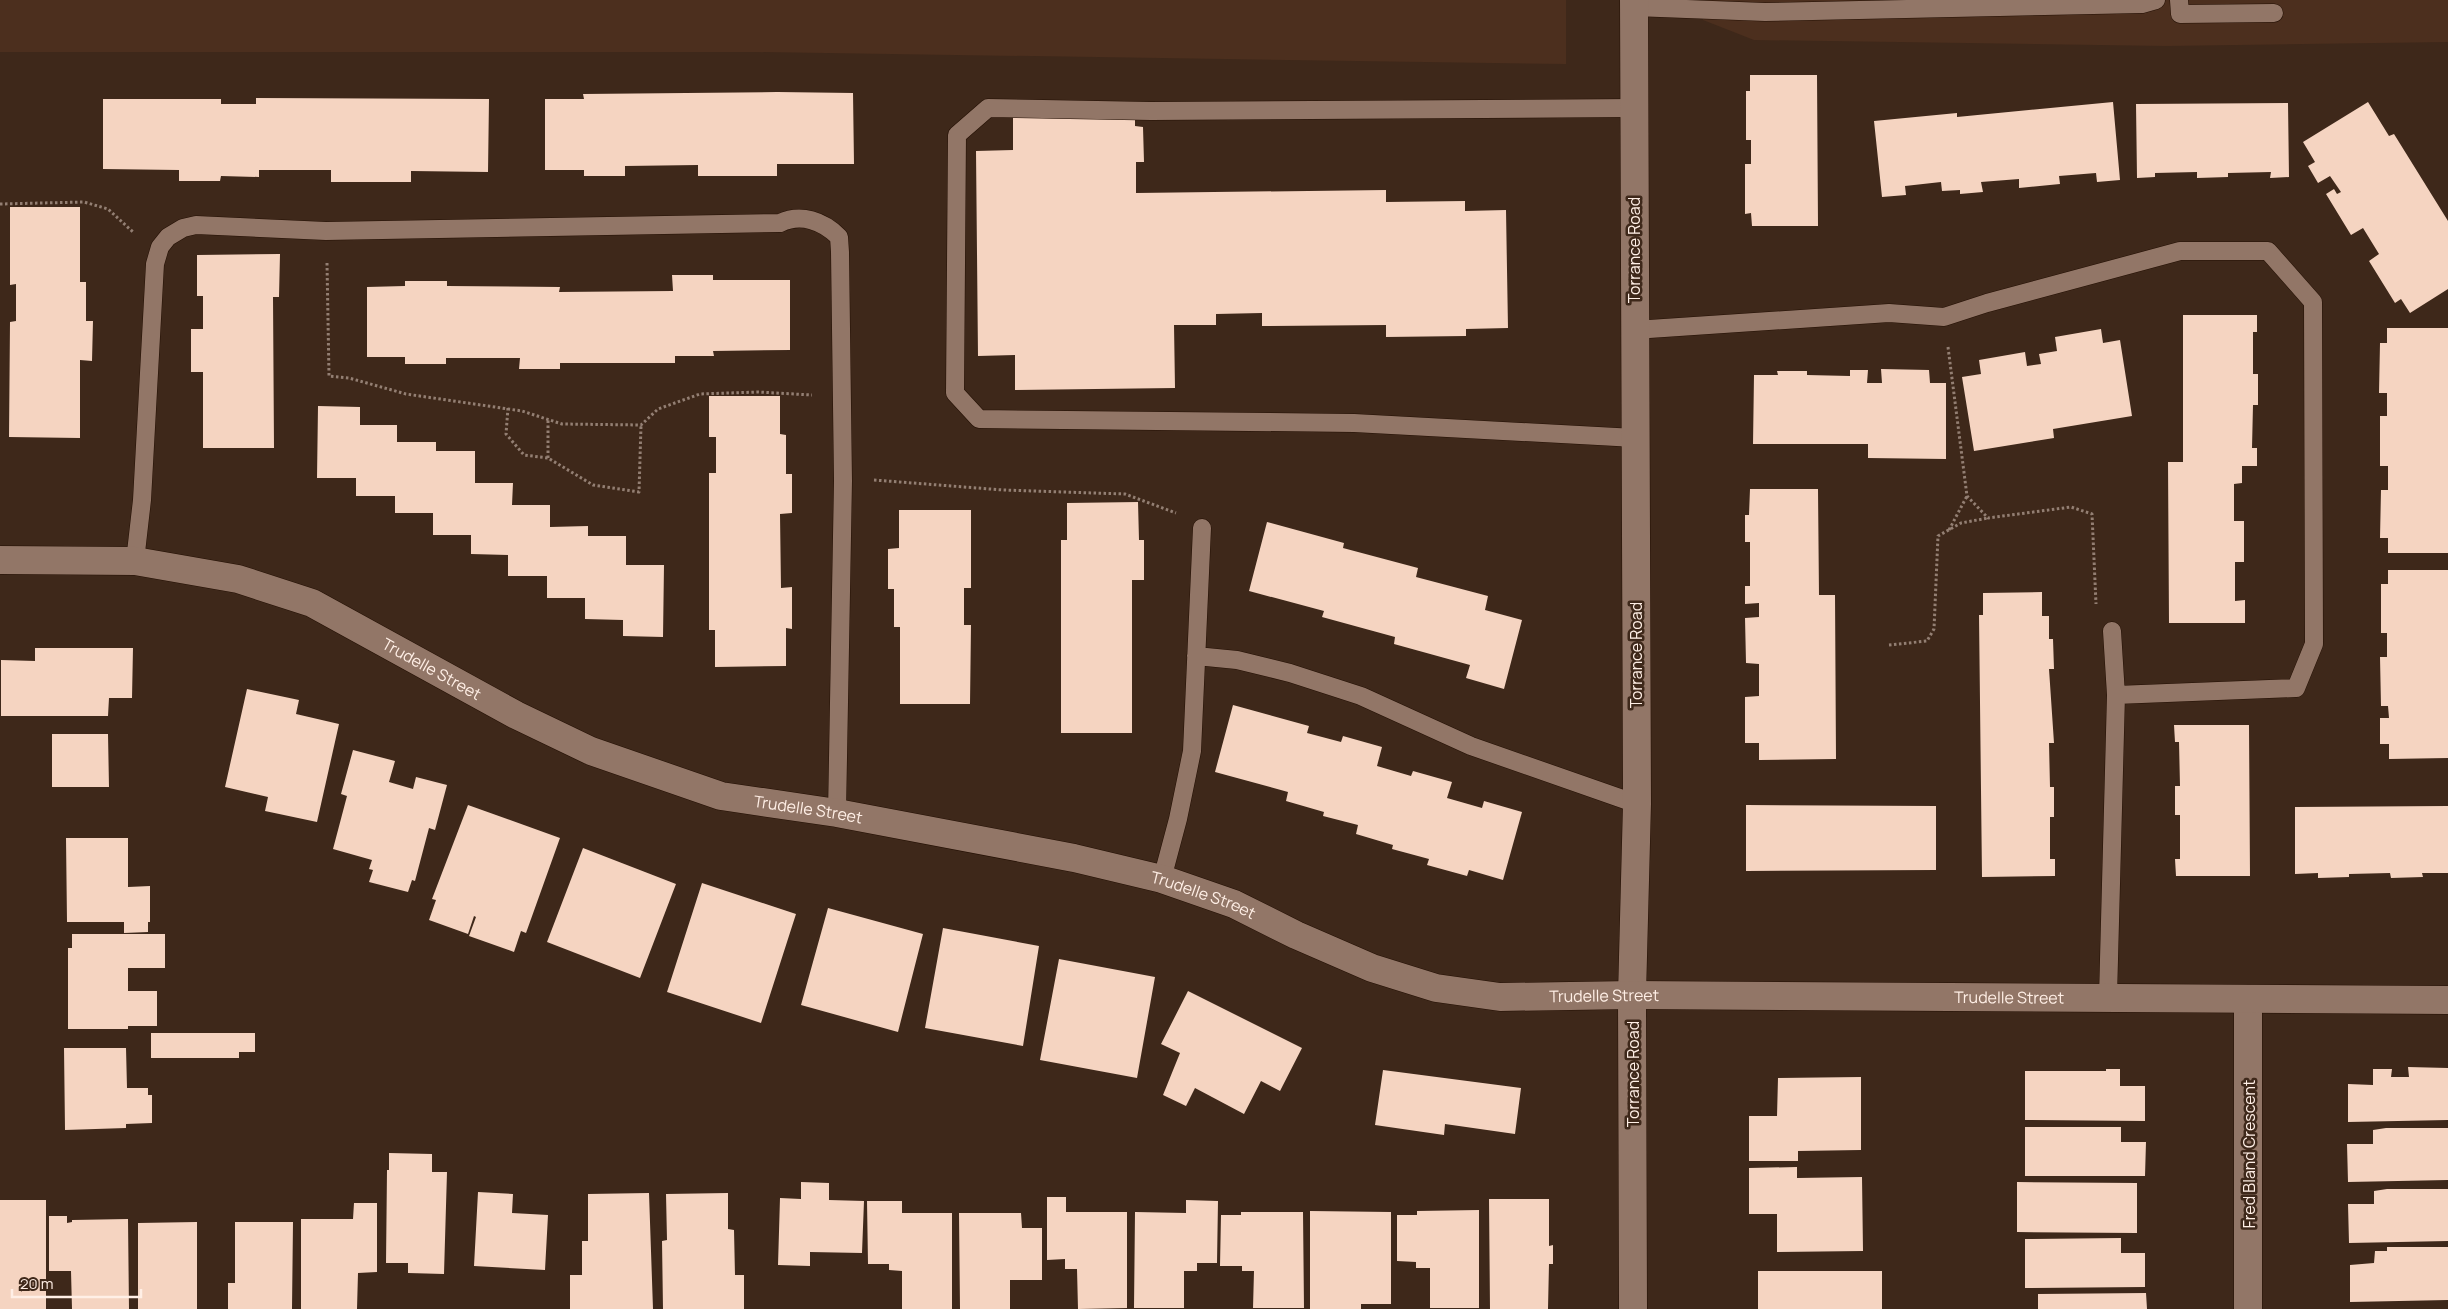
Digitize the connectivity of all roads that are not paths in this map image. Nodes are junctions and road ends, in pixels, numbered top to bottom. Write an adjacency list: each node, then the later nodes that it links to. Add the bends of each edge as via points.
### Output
1 (2156, 0): 3 (lane, via 2142,4 1765,12)
2 (2179, 0): 4 (lane, via 2180,14)
3 (1634, 3): 5 (street, Torrance Road)
4 (2274, 12)
5 (1635, 108): 6 (street, Torrance Road); 7 (lane, via 1151,111 988,108 957,135 955,393 979,419 1354,423)
6 (1634, 330): 7 (street, Torrance Road); 13 (lane, via 1890,313 1944,317 1987,302 2180,250 2268,251 2313,302 2314,644 2296,688)
7 (1635, 438): 14 (street, Torrance Road)
8 (1202, 528): 12 (lane)
9 (0, 560): 10 (street, Trudelle Street)
10 (135, 562): 15 (street, Trudelle Street, via 238,579 312,603 591,751 721,796); 15 (lane, via 142,500 157,255 168,237 187,226 326,231 780,224 798,219 820,223 838,237 840,252 843,481)
11 (2112, 631): 13 (lane)
12 (1196, 656): 14 (lane, via 1237,660 1361,696 1471,746); 16 (lane, via 1192,751)
13 (2116, 695): 18 (lane)
14 (1637, 804): 17 (street, Torrance Road)
15 (837, 813): 16 (street, Trudelle Street, via 1074,858)
16 (1162, 879): 17 (street, Trudelle Street, via 1234,904 1372,968 1436,988 1500,998)
17 (1632, 995): 18 (street, Trudelle Street); 21 (street, Torrance Road)
18 (2108, 997): 19 (street, Trudelle Street)
19 (2248, 999): 20 (street, Trudelle Street); 22 (street, Fred Bland Crescent)
20 (2448, 1000)
21 (1634, 1309)
22 (2248, 1309)

